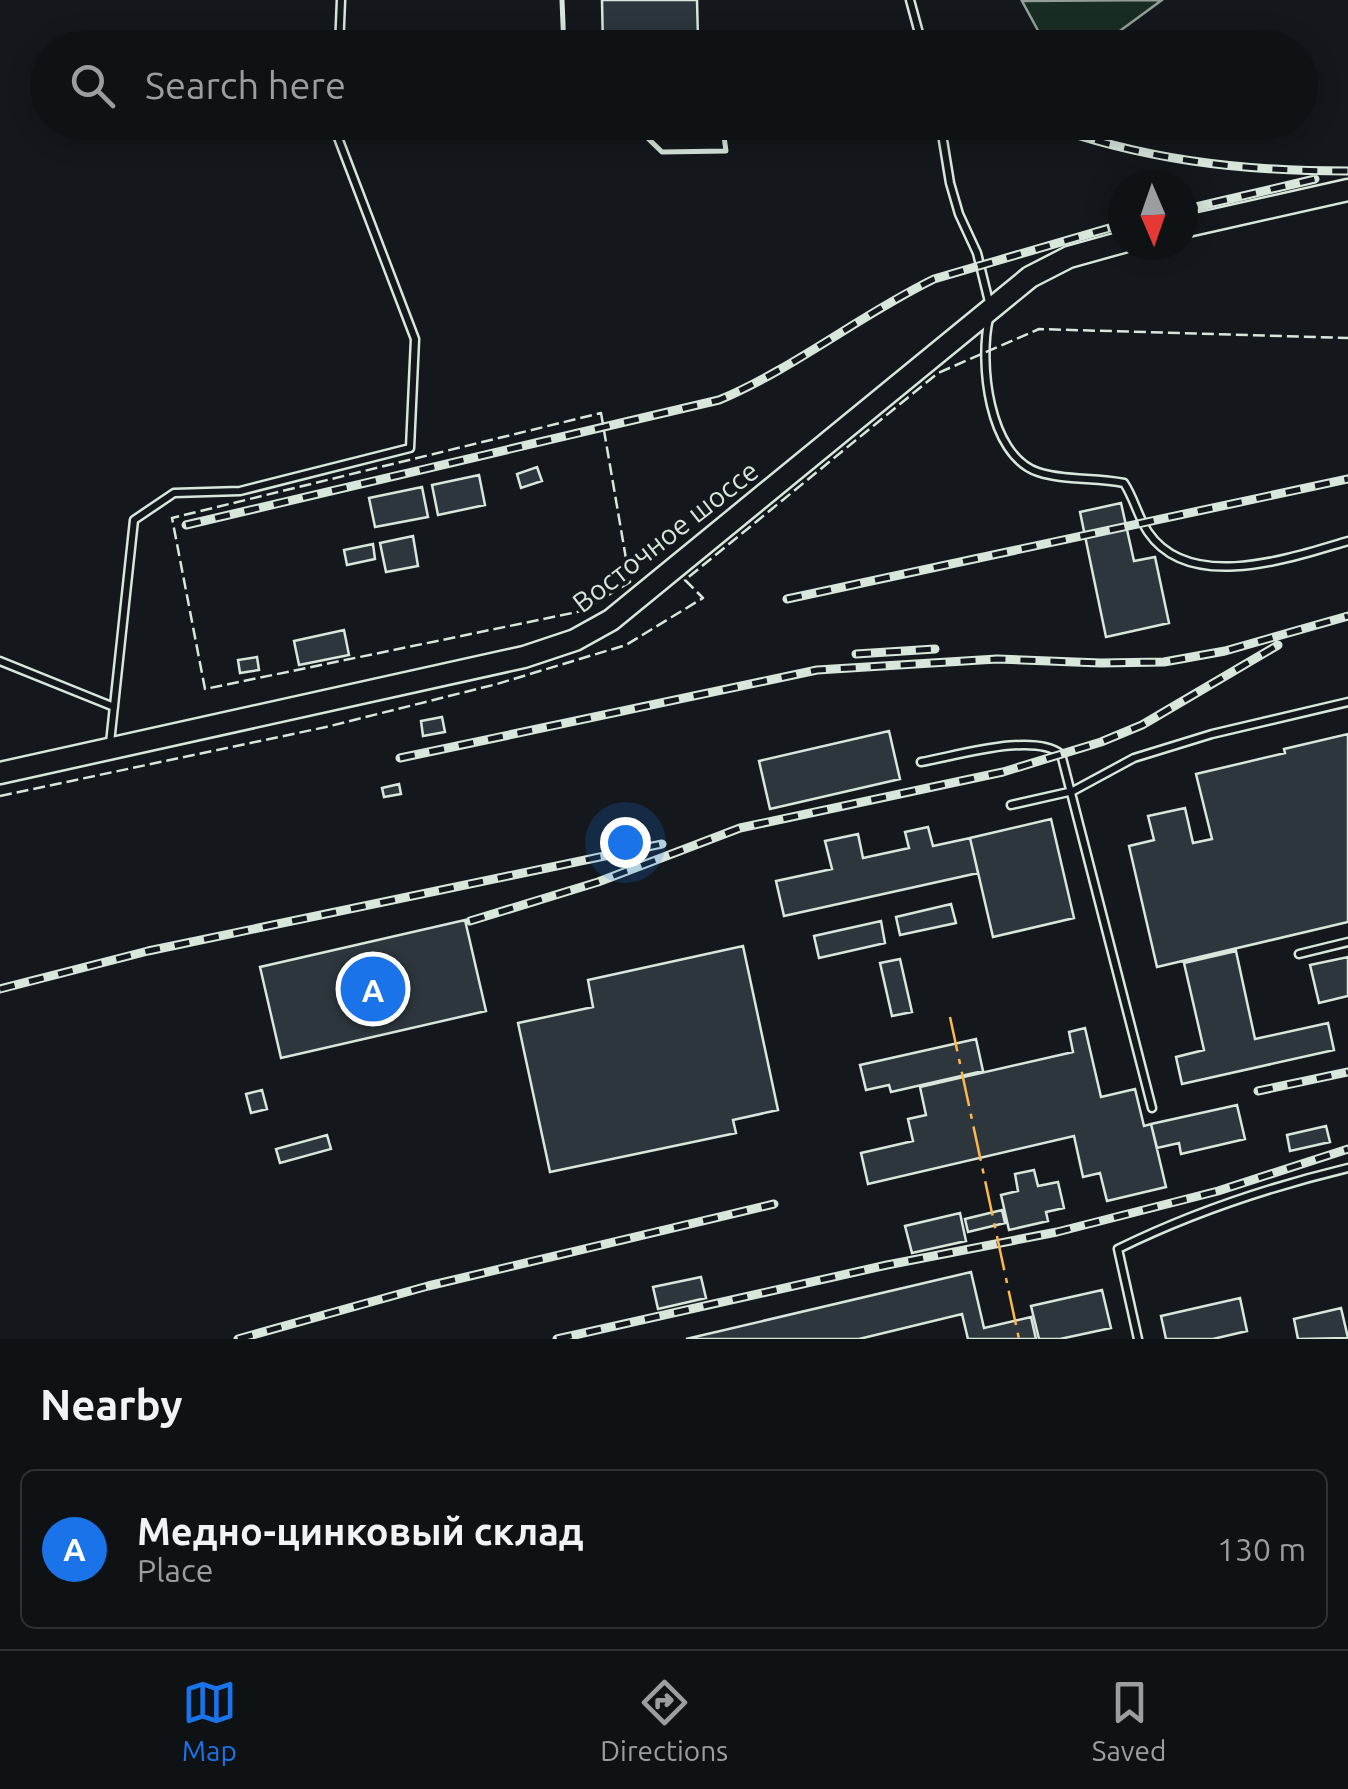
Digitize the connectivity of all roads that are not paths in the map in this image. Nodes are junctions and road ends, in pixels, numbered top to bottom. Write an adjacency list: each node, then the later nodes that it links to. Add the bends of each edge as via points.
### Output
1 (342, 0): 3 (lane)
2 (910, 0): 4 (lane)
3 (340, 30)
4 (918, 30)
5 (339, 140): 14 (lane, via 415,340 410,448 240,491 174,493 134,520)
6 (943, 140): 10 (lane)
7 (1348, 190): 8 (main road)
8 (1198, 224)
9 (1108, 246): 10 (main road, Восточное шоссе, via 1043,270)
10 (991, 310): 11 (lane, via 985,335 994,423 1023,465 1053,476 1124,483 1149,533 1194,562 1274,562); 15 (main road, Восточное шоссе, via 611,620 576,640)
11 (1348, 541)
12 (0, 661): 14 (lane)
13 (1348, 702): 18 (lane, via 1134,758)
14 (114, 707): 15 (lane)
15 (109, 750): 17 (main road, Восточное шоссе)
16 (921, 762): 18 (lane, via 1026,744 1052,747 1061,754)
17 (0, 773)
18 (1073, 790): 19 (lane); 22 (lane)
19 (1011, 805)
20 (1348, 942): 21 (lane)
21 (1299, 954)
22 (1152, 1108)
23 (1348, 1168): 24 (lane, via 1284,1183 1118,1249)
24 (1138, 1339)

